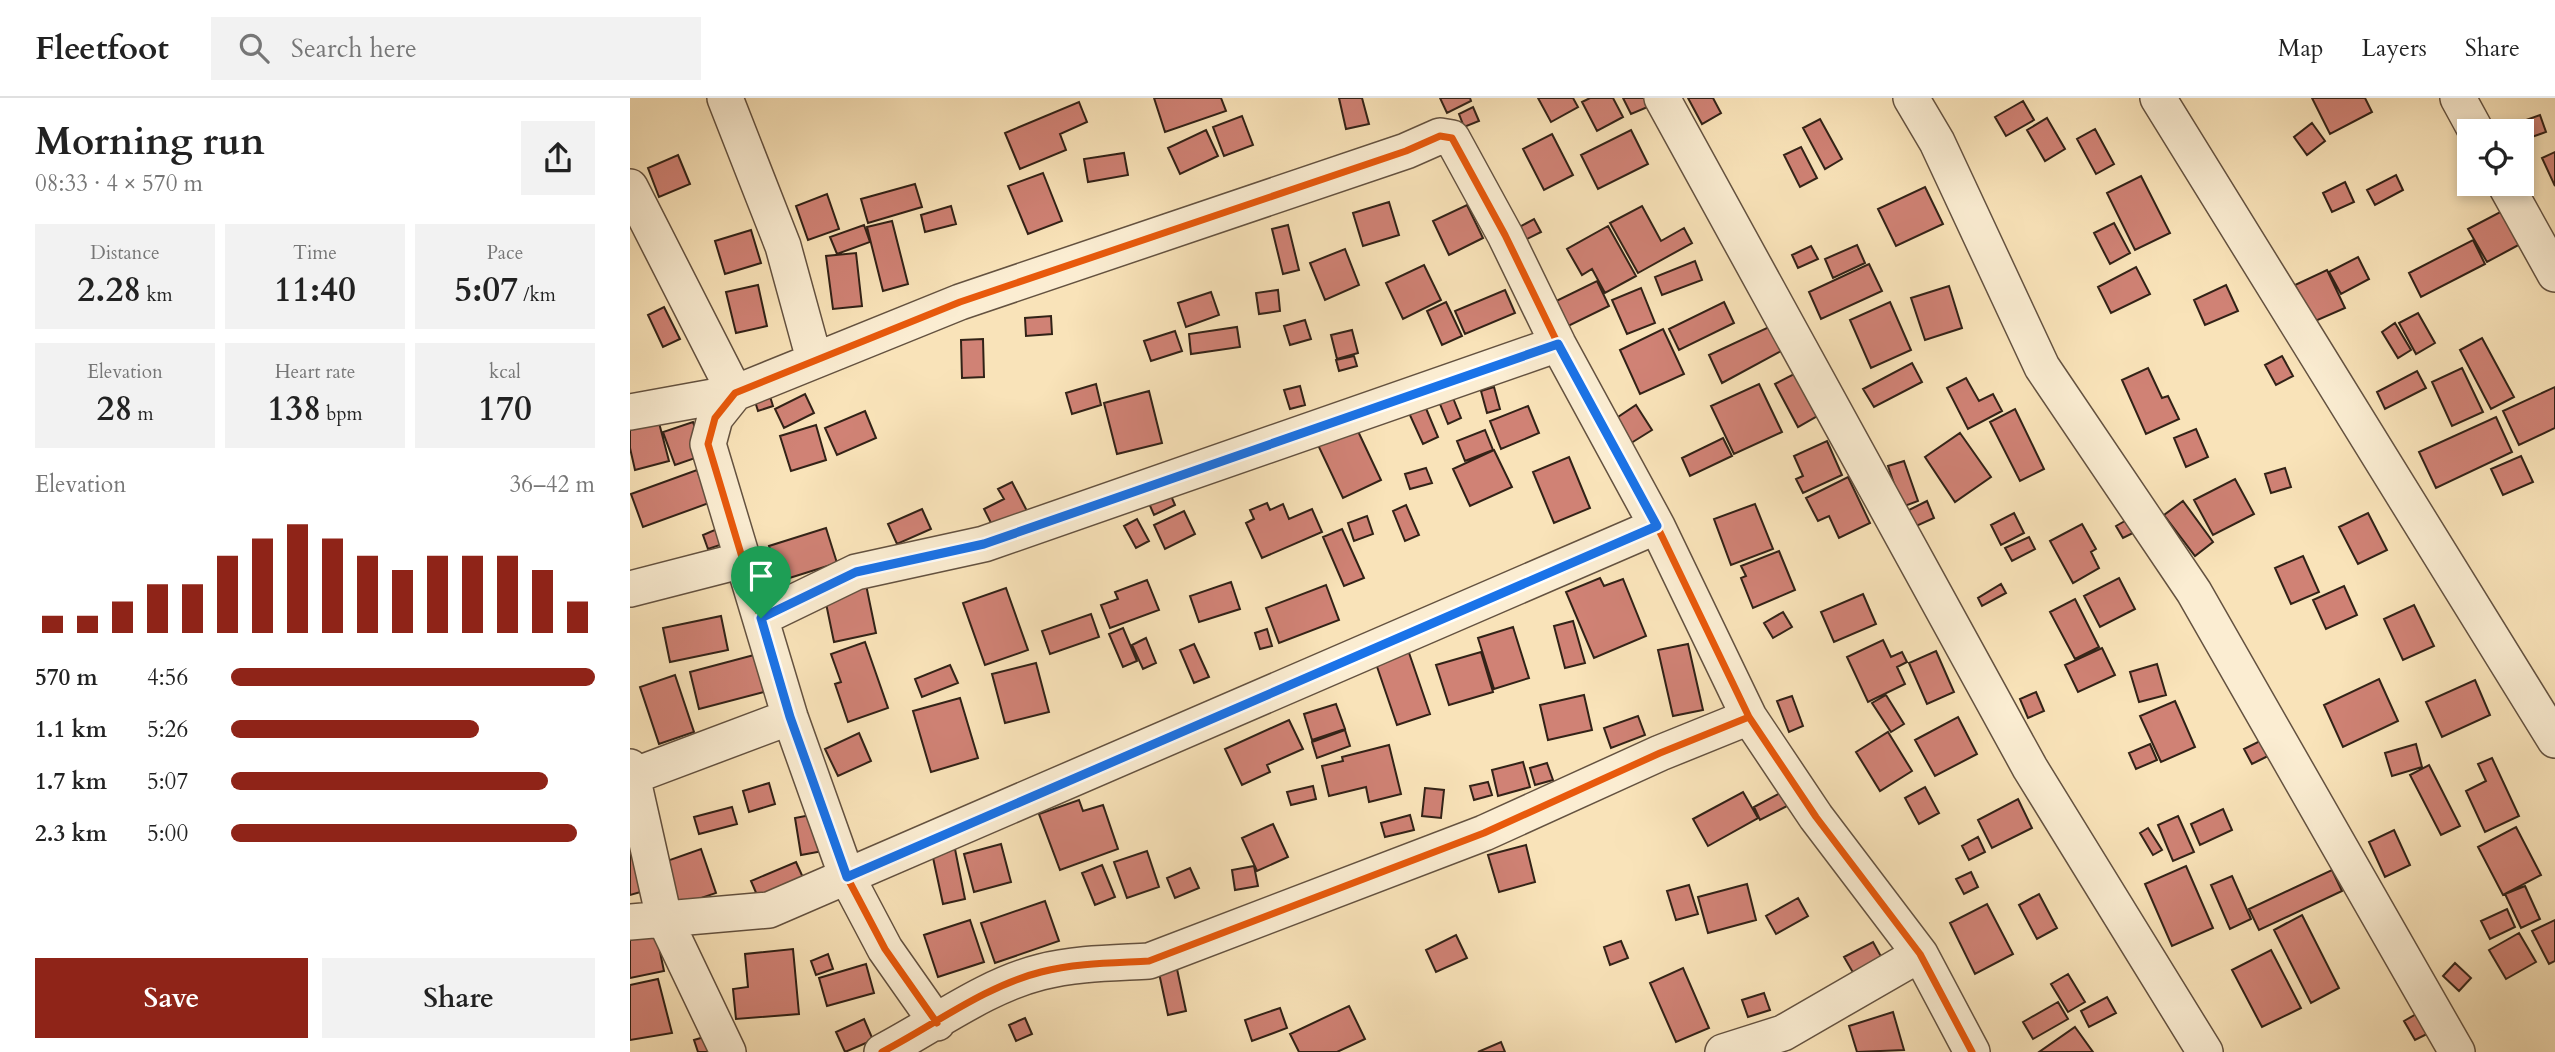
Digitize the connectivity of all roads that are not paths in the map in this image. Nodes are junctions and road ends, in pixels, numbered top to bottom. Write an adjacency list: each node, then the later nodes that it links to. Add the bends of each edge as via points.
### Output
1 (725, 98): 11 (street, via 783,246)
2 (1662, 98): 30 (street, via 2030,768)
3 (1911, 98): 31 (street, via 1937,142 2042,367 2194,592)
4 (2158, 98): 20 (street)
5 (2458, 98): 6 (street)
6 (2469, 119)
7 (630, 187): 12 (street)
8 (2512, 196): 9 (street)
9 (2555, 274)
10 (1558, 344): 11 (street, via 1459,147 1452,138 1440,136 1393,156 960,302); 14 (street); 17 (street, via 984,544 856,572)
11 (814, 359): 12 (street)
12 (735, 393): 13 (street); 15 (street, via 715,418 708,444)
13 (630, 412)
14 (1657, 526): 19 (street); 22 (street)
15 (743, 560): 16 (street); 17 (street)
16 (630, 589)
17 (761, 618): 18 (street)
18 (790, 717): 21 (street); 22 (street)
19 (1749, 717): 24 (street, via 1816,817); 25 (street, via 1484,833 1149,961 1041,972 989,992)
20 (2555, 740)
21 (632, 771): 23 (street)
22 (847, 877): 23 (street, via 769,910); 25 (street, via 886,949)
23 (647, 920): 26 (street)
24 (1920, 954): 28 (street, via 1783,1033); 29 (street)
25 (937, 1023): 27 (street)
26 (729, 1052)
27 (882, 1052)
28 (1723, 1052)
29 (1972, 1052)
30 (2205, 1052)
31 (2457, 1052)

